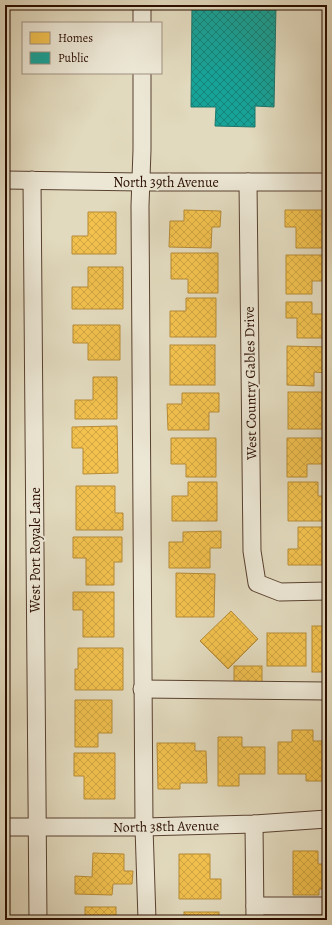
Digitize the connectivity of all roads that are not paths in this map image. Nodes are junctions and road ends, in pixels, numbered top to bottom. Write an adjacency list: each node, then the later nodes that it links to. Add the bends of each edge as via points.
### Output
1 (142, 5): 2 (street)
2 (142, 22)
3 (142, 74): 6 (street)
4 (5, 180): 5 (street, North 39th Avenue)
5 (32, 180): 6 (street, North 39th Avenue); 16 (street, West Port Royale Lane)
6 (141, 182): 7 (street, North 39th Avenue); 10 (street)
7 (248, 182): 8 (street, North 39th Avenue); 9 (street, West Country Gables Drive, via 252,551 257,583 280,592)
8 (327, 182)
9 (327, 591)
10 (142, 689): 11 (street); 14 (street)
11 (327, 691)
12 (327, 819): 13 (street, North 38th Avenue)
13 (254, 824): 14 (street, North 38th Avenue); 18 (street)
14 (144, 826): 16 (street, North 38th Avenue); 20 (street)
15 (5, 827): 16 (street, North 38th Avenue)
16 (37, 827): 19 (street, West Port Royale Lane)
17 (327, 906): 18 (street)
18 (255, 913)
19 (38, 920)
20 (147, 920)

